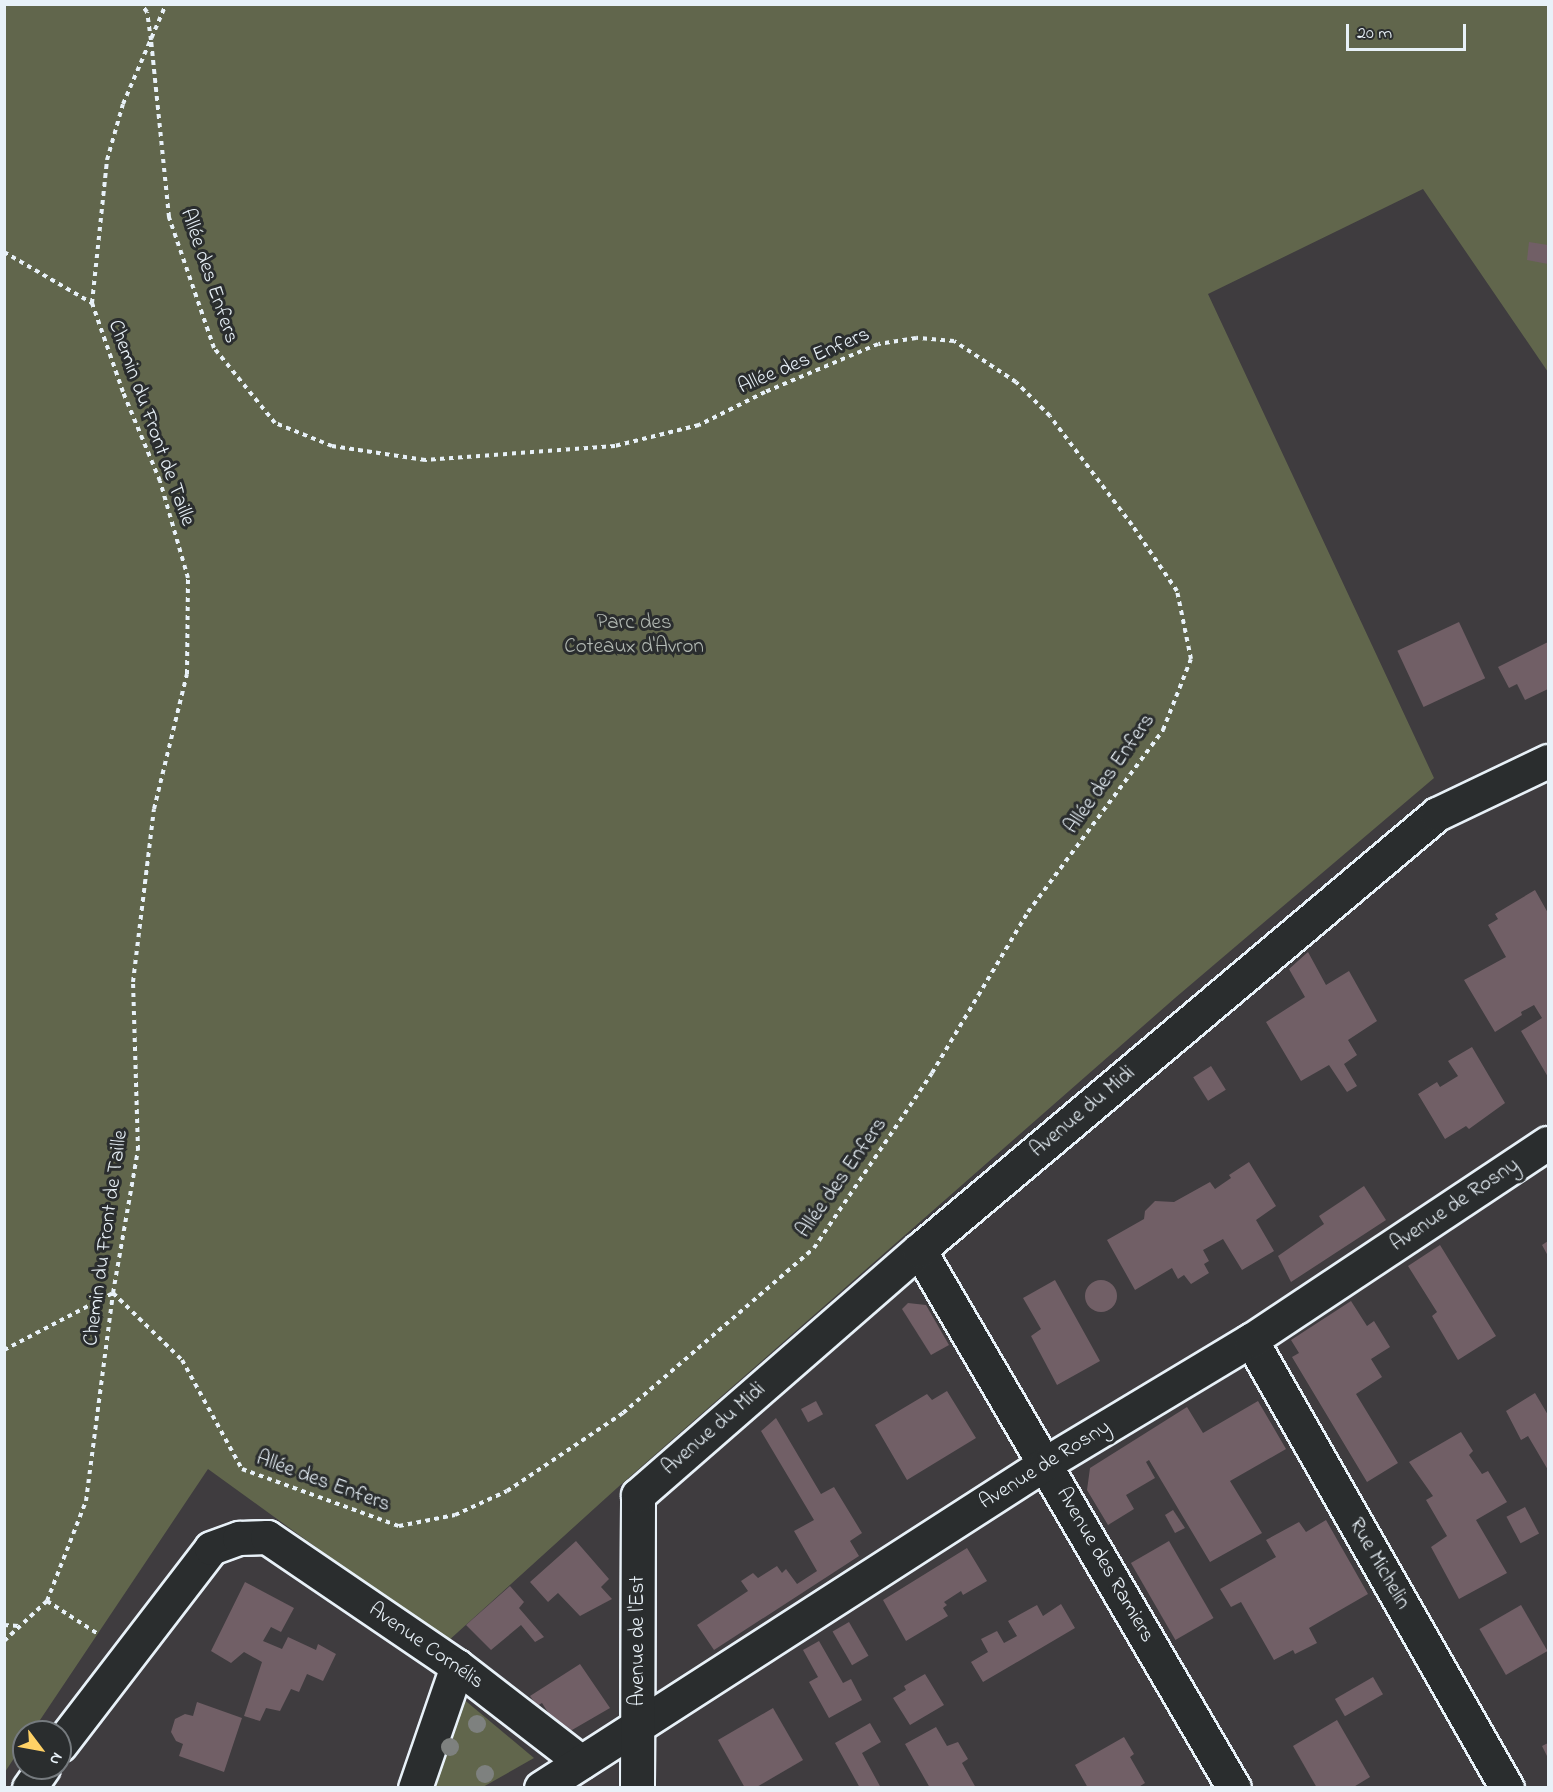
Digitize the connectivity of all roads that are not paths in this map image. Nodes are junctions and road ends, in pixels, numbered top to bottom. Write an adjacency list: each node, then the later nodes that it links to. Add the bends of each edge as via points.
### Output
1 (1548, 761): 3 (street, Avenue du Midi, via 1437,814)
2 (1548, 1143): 4 (street, Avenue de Rosny)
3 (918, 1250): 5 (street, Avenue des Ramiers); 6 (street, Avenue du Midi)
4 (1251, 1340): 5 (street, Avenue de Rosny); 15 (street, Rue Michelin)
5 (1046, 1463): 8 (street, Avenue de Rosny); 14 (street, Avenue des Ramiers)
6 (638, 1495): 8 (street, Avenue de l'Est)
7 (457, 1666): 9 (street, Avenue Cornélis, via 267,1537 239,1538 211,1548); 10 (street, Avenue Cornélis); 11 (street)
8 (639, 1725): 10 (street, Avenue de Rosny); 13 (street, Avenue de l'Est)
9 (72, 1729)
10 (581, 1762): 12 (street, Avenue de Rosny)
11 (415, 1788)
12 (541, 1788)
13 (637, 1788)
14 (1234, 1788)
15 (1507, 1788)

